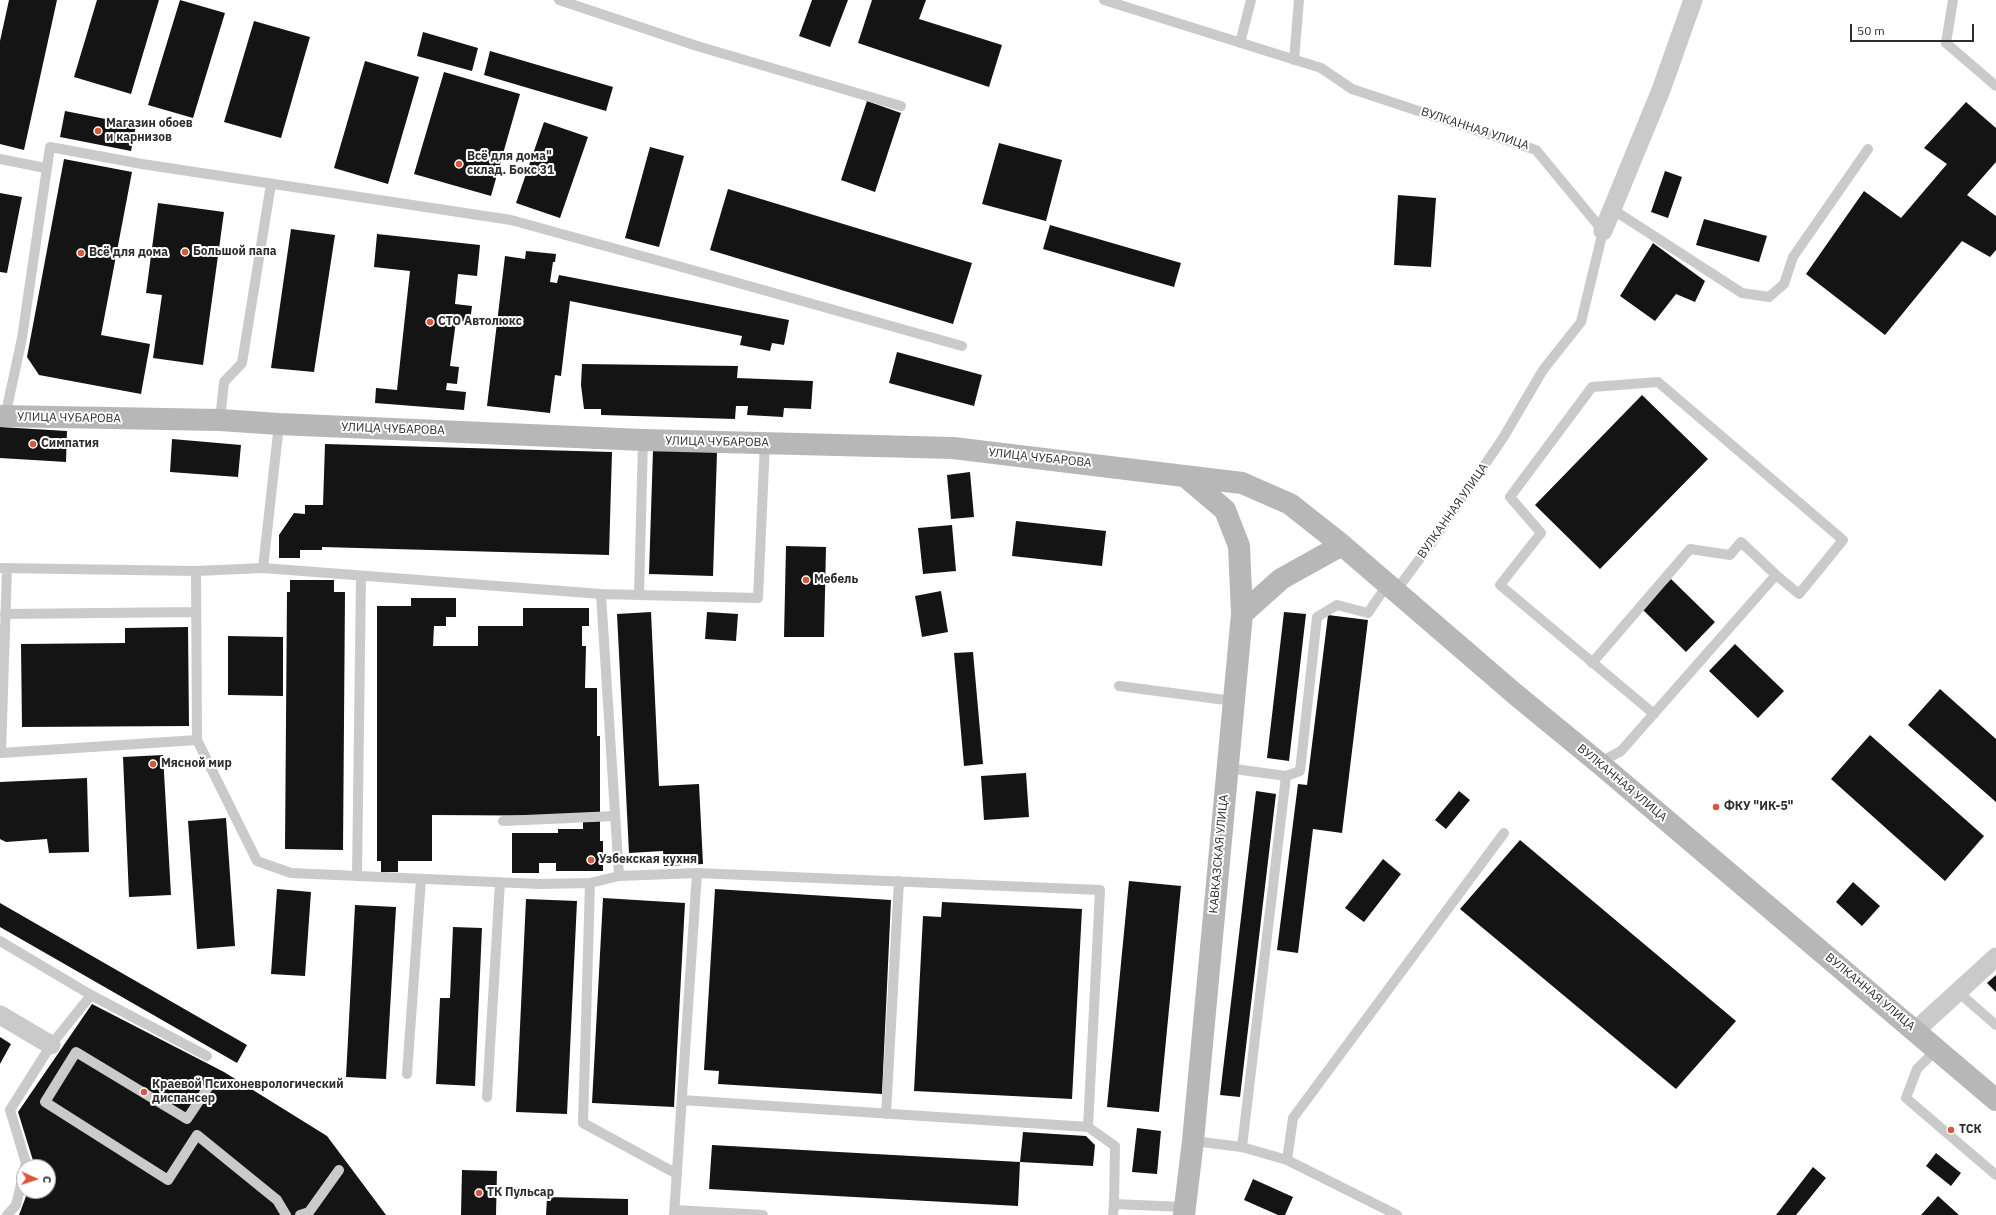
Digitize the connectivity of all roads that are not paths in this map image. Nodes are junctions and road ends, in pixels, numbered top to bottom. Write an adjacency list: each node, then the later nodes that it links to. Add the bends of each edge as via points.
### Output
1 (560, 0): 10 (lane, via 697,46)
2 (1104, 0): 7 (lane, ВУЛКАННАЯ УЛИЦА)
3 (1251, 0): 7 (lane)
4 (1299, 0): 8 (lane)
5 (1693, 0): 15 (street)
6 (1953, 0): 9 (lane, via 1946,43)
7 (1240, 43): 8 (lane, ВУЛКАННАЯ УЛИЦА)
8 (1294, 60): 16 (lane, ВУЛКАННАЯ УЛИЦА, via 1321,68 1352,88 1536,150)
9 (1996, 86)
10 (901, 106)
11 (1868, 149): 15 (lane, via 1792,257 1784,284 1769,296 1742,293)
12 (0, 160): 13 (lane)
13 (45, 168): 14 (lane, via 50,147); 18 (lane, via 22,338)
14 (271, 184): 17 (lane, via 511,220); 19 (lane, via 242,364 224,382)
15 (1612, 210): 16 (street)
16 (1603, 231): 30 (lane, ВУЛКАННАЯ УЛИЦА, via 1581,322 1543,370 1503,438)
17 (962, 346)
18 (2, 417): 19 (main road, УЛИЦА ЧУБАРОВА)
19 (220, 420): 20 (main road, УЛИЦА ЧУБАРОВА)
20 (279, 424): 21 (main road, УЛИЦА ЧУБАРОВА); 26 (lane)
21 (643, 440): 22 (main road, УЛИЦА ЧУБАРОВА); 32 (lane)
22 (765, 443): 23 (main road, УЛИЦА ЧУБАРОВА, via 953,448); 32 (lane, via 758,598)
23 (1186, 477): 24 (main road, УЛИЦА ЧУБАРОВА, via 1249,486 1290,504); 35 (main road, КАВКАЗСКАЯ УЛИЦА, via 1225,510 1239,546)
24 (1342, 545): 30 (main road, УЛИЦА ЧУБАРОВА); 35 (main road, via 1281,580)
25 (3, 568): 27 (lane); 34 (lane)
26 (264, 568): 27 (lane); 29 (lane)
27 (196, 571): 33 (lane)
28 (1776, 575): 36 (lane, via 1741,542 1730,555 1690,549); 36 (lane, via 1799,594 1843,540 1658,382 1592,387 1510,497 1541,533 1500,585); 39 (lane)
29 (361, 576): 31 (lane); 49 (lane)
30 (1391, 588): 42 (main road, ВУЛКАННАЯ УЛИЦА); 44 (lane, via 1368,613 1337,605 1317,617 1300,771)
31 (601, 594): 32 (lane); 45 (lane)
32 (639, 595)
33 (196, 612): 34 (lane); 40 (lane)
34 (5, 614): 41 (lane)
35 (1242, 614): 38 (main road, КАВКАЗСКАЯ УЛИЦА)
36 (1592, 663): 39 (lane)
37 (1120, 686): 38 (lane)
38 (1233, 701): 43 (main road, КАВКАЗСКАЯ УЛИЦА)
39 (1654, 714): 42 (lane, via 1621,751)
40 (197, 740): 41 (lane); 49 (lane, via 257,861 291,873)
41 (0, 754)
42 (1599, 763): 61 (main road, ВУЛКАННАЯ УЛИЦА)
43 (1227, 768): 44 (lane); 72 (main road, КАВКАЗСКАЯ УЛИЦА)
44 (1286, 776): 73 (lane)
45 (615, 816): 46 (lane); 50 (lane)
46 (503, 821)
47 (1504, 832): 75 (lane, via 1293,1118)
48 (697, 873): 50 (lane); 52 (lane); 68 (lane)
49 (357, 875): 51 (lane)
50 (619, 876): 54 (lane)
51 (421, 879): 53 (lane); 65 (lane)
52 (899, 881): 70 (lane); 71 (lane, via 1100,890)
53 (500, 882): 54 (lane); 67 (lane)
54 (590, 883): 77 (lane, via 583,1123)
55 (0, 941): 58 (lane)
56 (1996, 957): 57 (street)
57 (1958, 992): 60 (lane); 61 (street)
58 (91, 995): 62 (lane); 64 (lane)
59 (0, 1015): 62 (street)
60 (1996, 1025)
61 (1915, 1031): 63 (main road, ВУЛКАННАЯ УЛИЦА)
62 (51, 1045): 74 (lane, via 10,1110)
63 (1936, 1050): 69 (main road, ВУЛКАННАЯ УЛИЦА); 78 (lane, via 1917,1069 1906,1098)
64 (207, 1056)
65 (408, 1074)
66 (209, 1086): 84 (lane, via 187,1119 76,1052 45,1102 168,1180 197,1135 278,1200)
67 (487, 1097)
68 (682, 1100): 70 (lane); 77 (lane)
69 (1996, 1100)
70 (886, 1114): 71 (lane)
71 (1088, 1127): 80 (lane, via 1115,1146)
72 (1193, 1141): 73 (lane); 81 (main road, КАВКАЗСКАЯ УЛИЦА)
73 (1242, 1147): 75 (lane)
74 (25, 1159)
75 (1287, 1160): 88 (lane)
76 (339, 1170): 85 (lane, via 309,1212)
77 (677, 1174): 82 (lane)
78 (1996, 1175)
79 (17, 1199): 83 (lane)
80 (1114, 1204): 81 (lane); 87 (lane)
81 (1184, 1211)
82 (675, 1213): 86 (lane)
83 (7, 1215)
84 (286, 1215)
85 (300, 1215)
86 (763, 1215)
87 (1113, 1215)
88 (1397, 1215)

